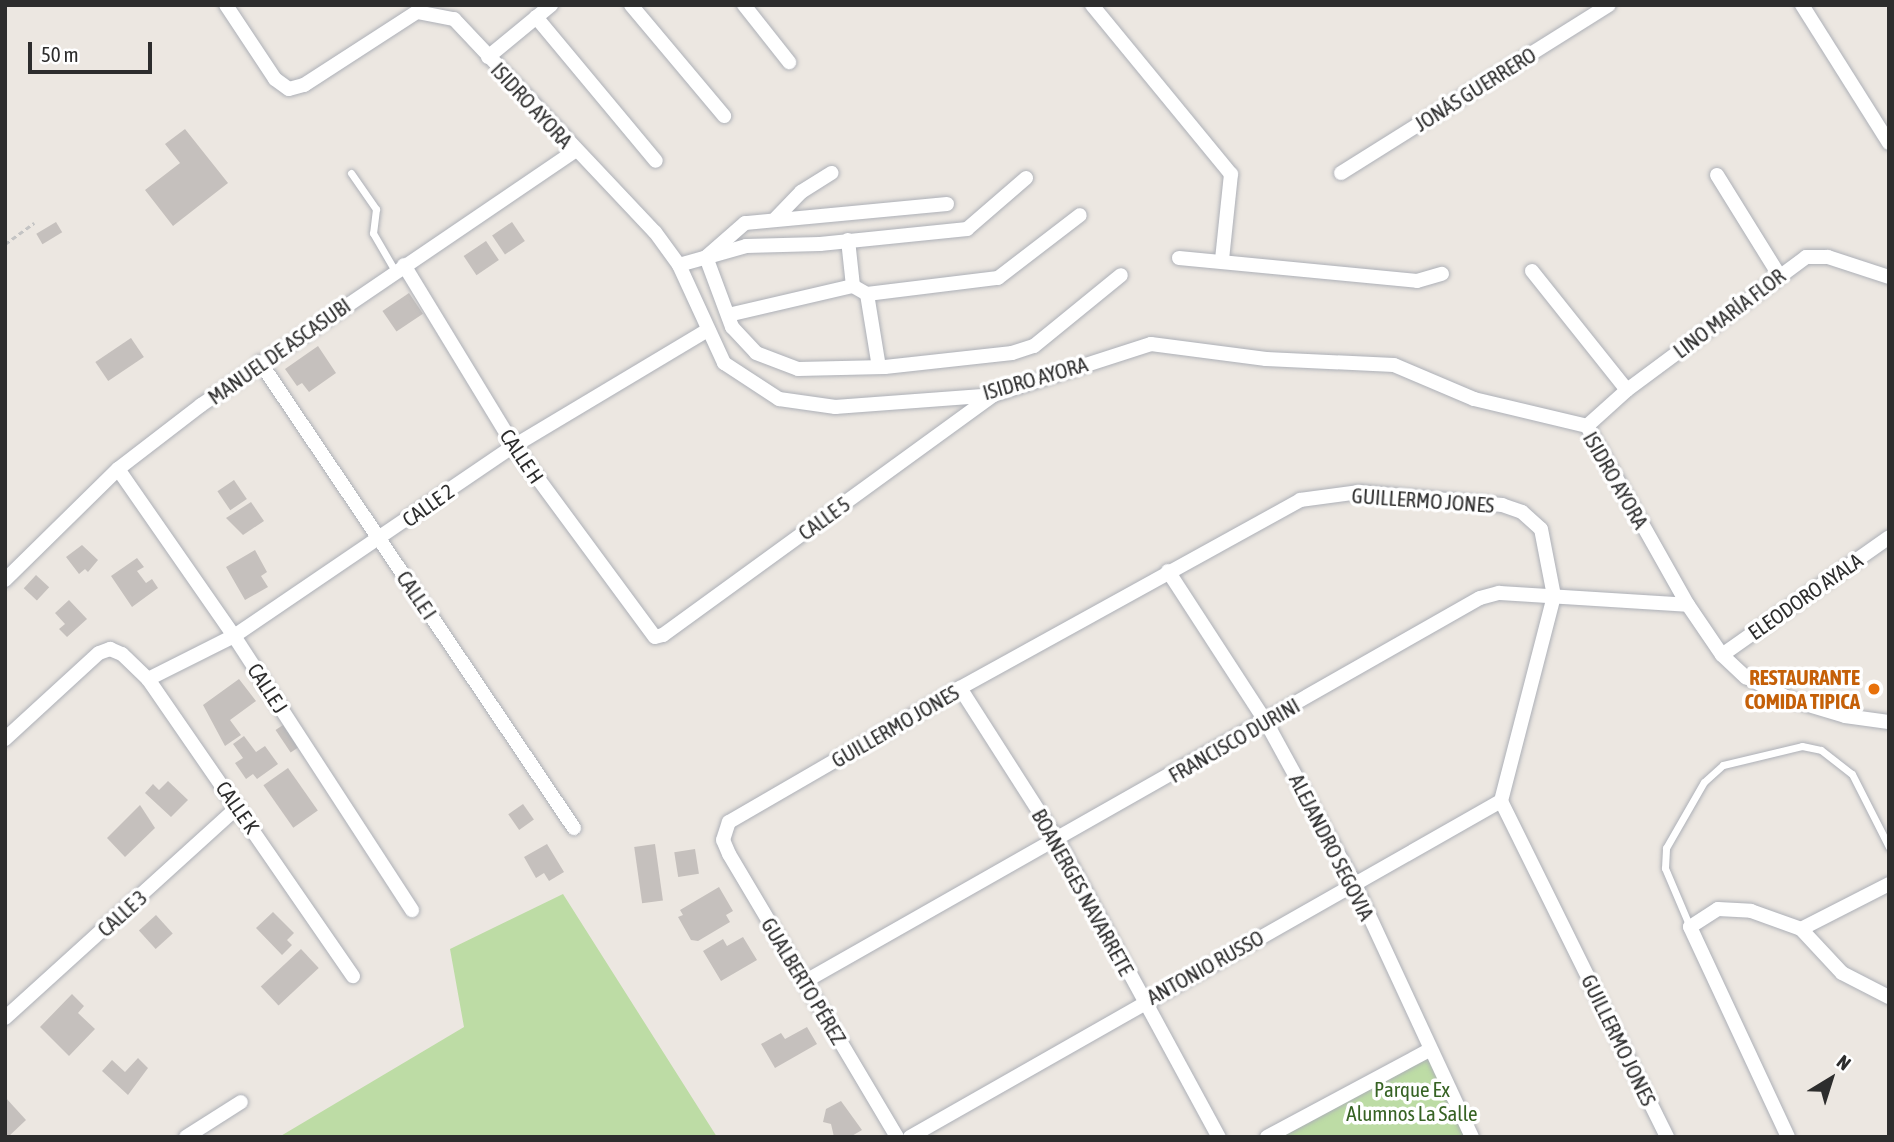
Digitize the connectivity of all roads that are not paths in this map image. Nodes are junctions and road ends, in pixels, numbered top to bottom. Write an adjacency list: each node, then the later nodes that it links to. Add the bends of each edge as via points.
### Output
1 (226, 5): 9 (street, ISIDRO AYORA, via 275,79 289,89 304,85 417,12 454,19)
2 (551, 5): 8 (street)
3 (631, 5): 11 (street)
4 (744, 5): 10 (street)
5 (1092, 5): 26 (street, via 1231,174)
6 (1609, 5): 17 (street, JONÁS GUERRERO)
7 (1802, 5): 12 (street)
8 (536, 18): 9 (street); 14 (street)
9 (488, 57): 13 (street, ISIDRO AYORA)
10 (789, 62)
11 (724, 116)
12 (1889, 143)
13 (575, 151): 27 (street, ISIDRO AYORA, via 655,232); 28 (street, MANUEL DE ASCASUBI)
14 (656, 161)
15 (351, 173): 28 (lane, via 376,209 373,233)
16 (831, 173): 22 (street, via 801,192)
17 (1341, 173)
18 (1717, 175): 32 (street)
19 (1026, 178): 23 (street, via 967,229)
20 (947, 204): 22 (street)
21 (1080, 215): 35 (street, via 998,278)
22 (776, 218): 24 (street, via 745,223)
23 (848, 240): 24 (street, via 746,247); 34 (street)
24 (706, 257): 27 (street); 36 (street)
25 (1179, 258): 26 (street)
26 (1222, 259): 30 (street, via 1417,281)
27 (679, 265): 37 (street, ISIDRO AYORA)
28 (400, 268): 38 (street, MANUEL DE ASCASUBI); 43 (street, CALLE H)
29 (1532, 271): 40 (street)
30 (1442, 274)
31 (1121, 275): 39 (street, via 1026,350)
32 (1779, 275): 33 (street, LINO MARÍA FLOR, via 1815,256); 40 (street, LINO MARÍA FLOR)
33 (1889, 277)
34 (853, 286): 35 (street); 36 (street)
35 (867, 294): 39 (street)
36 (728, 315): 39 (street, via 747,346 775,363 810,370)
37 (708, 330): 41 (street, ISIDRO AYORA, via 724,363 779,399 835,407); 43 (street, CALLE 2)
38 (260, 362): 44 (street, MANUEL DE ASCASUBI); 46 (street, CALLE I)
39 (879, 367)
40 (1627, 390): 42 (street, LINO MARÍA FLOR)
41 (993, 395): 42 (street, ISIDRO AYORA, via 1151,344 1266,359 1394,365 1474,398); 52 (street, CALLE 5, via 663,635)
42 (1587, 426): 50 (street, ISIDRO AYORA)
43 (514, 446): 46 (street, CALLE 2); 52 (street, CALLE H)
44 (118, 469): 48 (street, MANUEL DE ASCASUBI); 51 (street, CALLE J)
45 (1889, 537): 53 (street, ELEODORO AYALA)
46 (379, 539): 51 (street, CALLE 2); 62 (street, CALLE I)
47 (1168, 571): 49 (street, GUILLERMO JONES, via 1300,500 1359,492 1502,505 1522,512 1541,529); 55 (street, GUILLERMO JONES); 56 (street, ALEJANDRO SEGOVIA)
48 (5, 580)
49 (1554, 596): 50 (street, FRANCISCO DURINI); 56 (street, FRANCISCO DURINI, via 1499,593 1480,598); 59 (street, GUILLERMO JONES)
50 (1688, 605): 53 (street, ISIDRO AYORA)
51 (234, 636): 54 (street, CALLE 2); 67 (street, CALLE J)
52 (654, 637)
53 (1722, 655): 57 (street, ISIDRO AYORA, via 1746,677 1792,700 1845,716)
54 (148, 679): 58 (street, CALLE K, via 122,654 110,649 99,653); 60 (street, CALLE K)
55 (960, 688): 61 (street, GUILLERMO JONES); 63 (street, BOANERGES NAVARRETE)
56 (1266, 722): 63 (street, FRANCISCO DURINI); 65 (street, ALEJANDRO SEGOVIA)
57 (1889, 722)
58 (5, 739)
59 (1501, 800): 65 (street, ANTONIO RUSSO); 83 (street, GUILLERMO JONES)
60 (238, 807): 70 (street, CALLE K); 74 (street, CALLE 3)
61 (729, 822): 71 (street, GUALBERTO PÉREZ, via 723,840 729,854)
62 (574, 828)
63 (1058, 841): 71 (street, FRANCISCO DURINI); 73 (street, BOANERGES NAVARRETE)
64 (1889, 847): 68 (lane, via 1852,774 1821,750 1802,746 1723,765 1704,782 1667,848 1665,868)
65 (1354, 883): 73 (street, ANTONIO RUSSO); 75 (street, ALEJANDRO SEGOVIA)
66 (1889, 884): 69 (street)
67 (412, 910)
68 (1690, 926): 69 (street, via 1718,909 1751,911); 84 (street)
69 (1801, 929): 72 (street, via 1842,973)
70 (353, 976)
71 (804, 982): 78 (street, GUALBERTO PÉREZ)
72 (1889, 997)
73 (1144, 1001): 79 (street, ANTONIO RUSSO); 80 (street, BOANERGES NAVARRETE)
74 (5, 1018)
75 (1429, 1050): 81 (street); 82 (street, ALEJANDRO SEGOVIA)
76 (241, 1101): 77 (street)
77 (186, 1137)
78 (897, 1137)
79 (910, 1137)
80 (1219, 1137)
81 (1267, 1137)
82 (1472, 1137)
83 (1667, 1137)
84 (1788, 1137)

